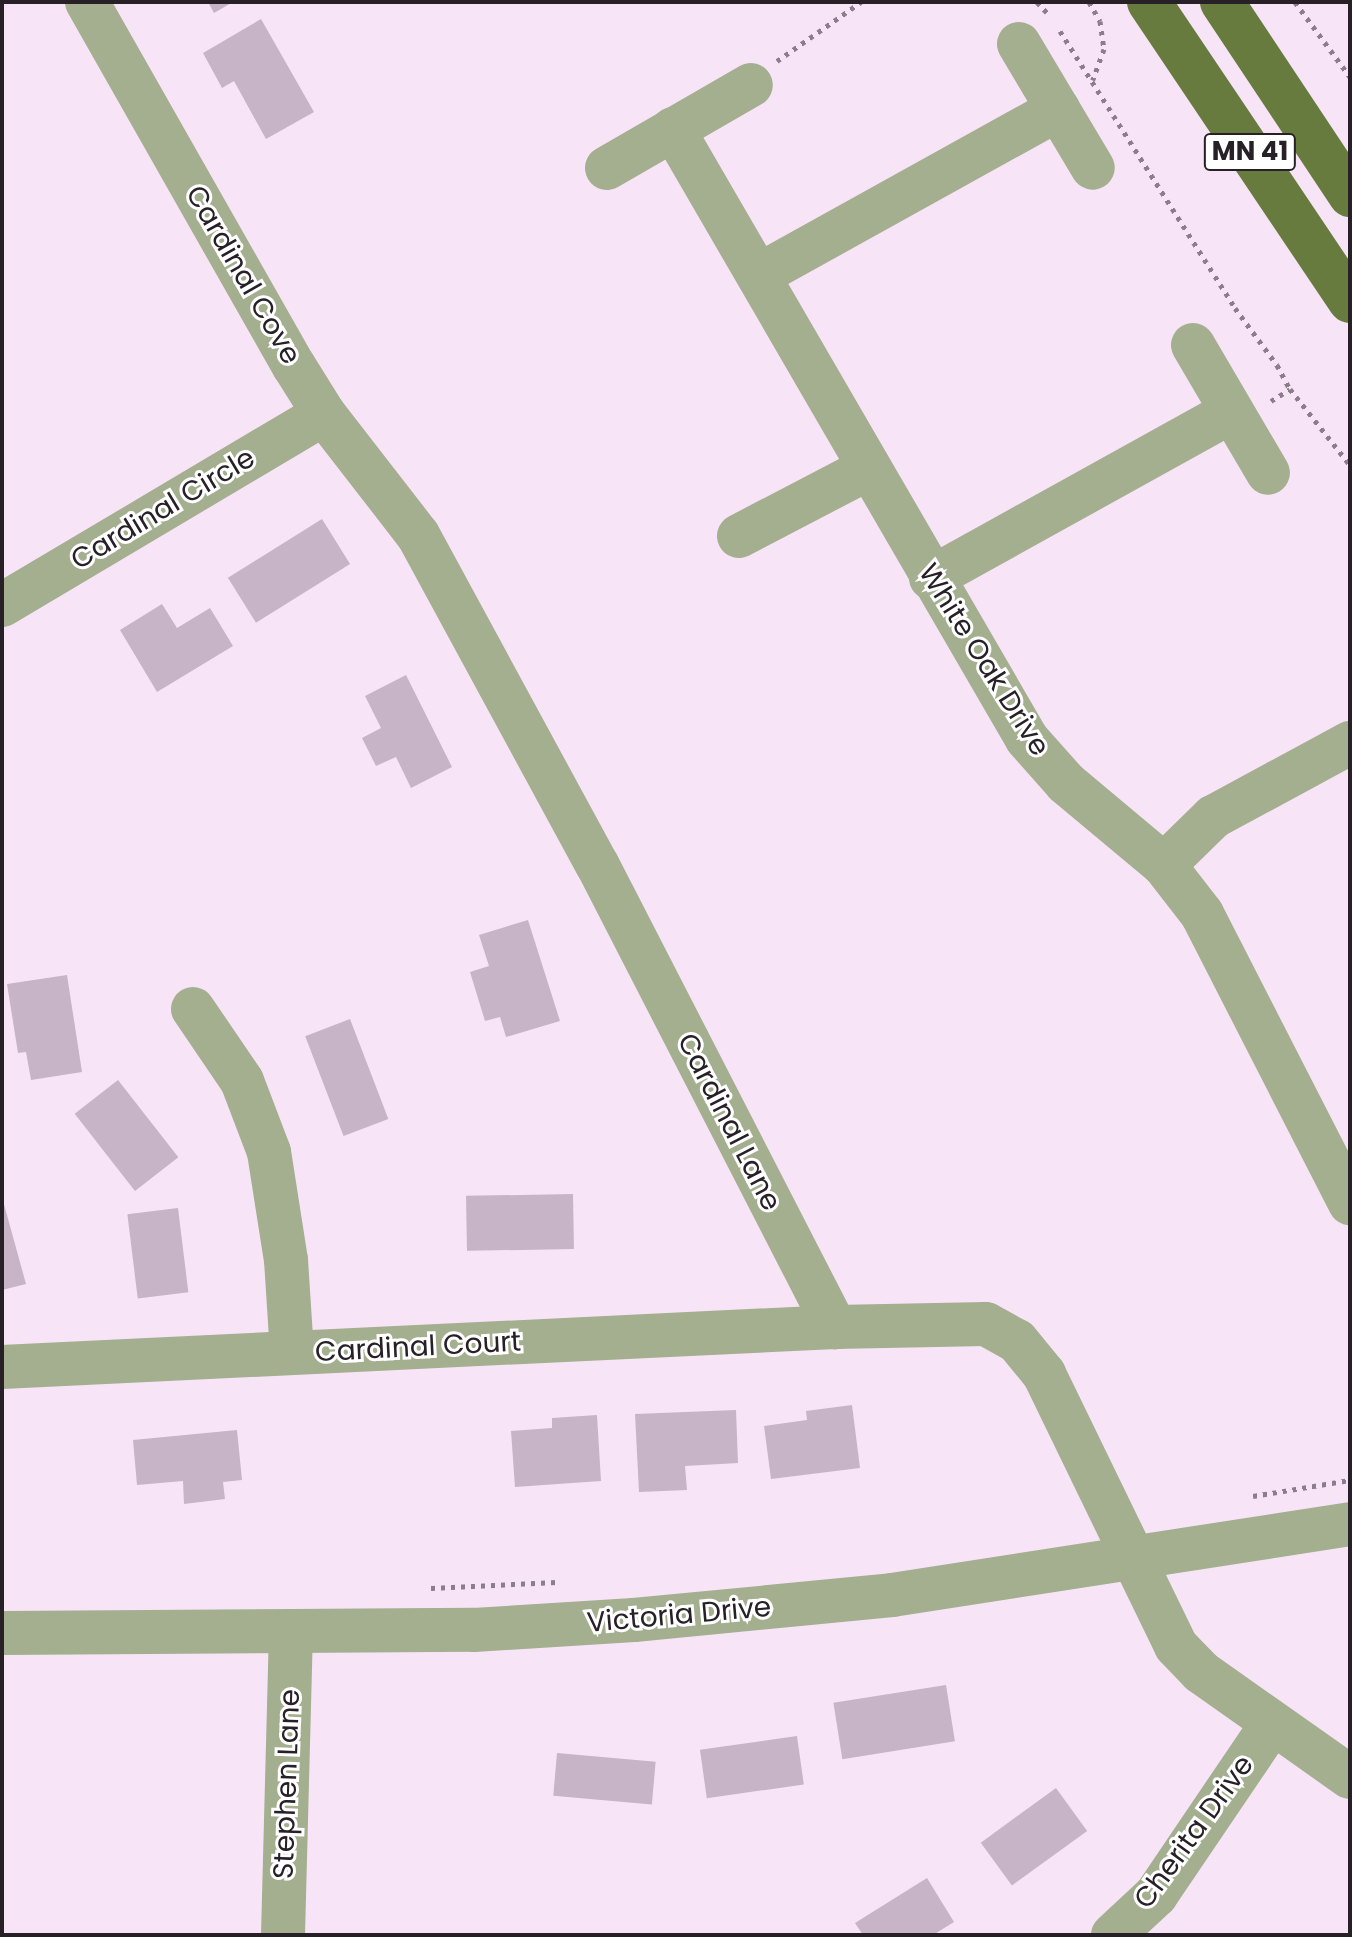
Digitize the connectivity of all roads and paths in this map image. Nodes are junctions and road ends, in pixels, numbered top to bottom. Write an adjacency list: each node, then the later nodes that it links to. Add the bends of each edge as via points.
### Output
1 (87, 2): 21 (street, Cardinal Cove)
2 (861, 2): 11 (path)
3 (1037, 2): 10 (path)
4 (1089, 2): 10 (path, via 1100,21 1104,49)
5 (1149, 2): 18 (main road, MN 41)
6 (1222, 2): 16 (main road, MN 41)
7 (1295, 2): 9 (path)
8 (1019, 44): 12 (street)
9 (1350, 77)
10 (1094, 79): 12 (path); 22 (path, via 1235,308)
11 (751, 85): 13 (street)
12 (1058, 109): 15 (street); 17 (street)
13 (673, 129): 14 (street); 17 (street, White Oak Drive)
14 (607, 168)
15 (1093, 168)
16 (1350, 195)
17 (759, 275): 23 (street, White Oak Drive)
18 (1350, 301)
19 (1193, 345): 20 (street)
20 (1230, 412): 24 (street); 27 (street)
21 (324, 414): 25 (street, Cardinal Cove); 28 (street, Cardinal Circle)
22 (1350, 465)
23 (869, 468): 26 (street); 27 (street, White Oak Drive)
24 (1268, 473)
25 (418, 535): 34 (street, Cardinal Lane, via 597,864)
26 (739, 536)
27 (931, 578): 30 (street, White Oak Drive, via 1027,739 1066,783)
28 (2, 605)
29 (1350, 743): 30 (street, via 1213,817)
30 (1164, 865): 32 (street, White Oak Drive, via 1202,914)
31 (193, 1009): 35 (street, via 242,1081 269,1152 286,1260)
32 (1338, 1147): 33 (street, White Oak Drive)
33 (1350, 1203)
34 (835, 1327): 35 (street, Cardinal Court); 40 (street, via 969,1321 1003,1330 1044,1374)
35 (292, 1353): 36 (street, Cardinal Court)
36 (2, 1367)
37 (1350, 1480): 38 (path)
38 (1240, 1498)
39 (1350, 1524): 40 (street, Victoria Drive)
40 (1134, 1557): 43 (street, Victoria Drive, via 892,1595 634,1620 474,1630); 45 (street, via 1176,1646 1201,1672)
41 (560, 1582): 42 (path)
42 (421, 1588)
43 (291, 1632): 44 (street, Victoria Drive); 47 (street, Stephen Lane)
44 (2, 1633)
45 (1271, 1725): 46 (street); 48 (street, Cherita Drive, via 1156,1895)
46 (1350, 1777)
47 (283, 1935)
48 (1113, 1935)

